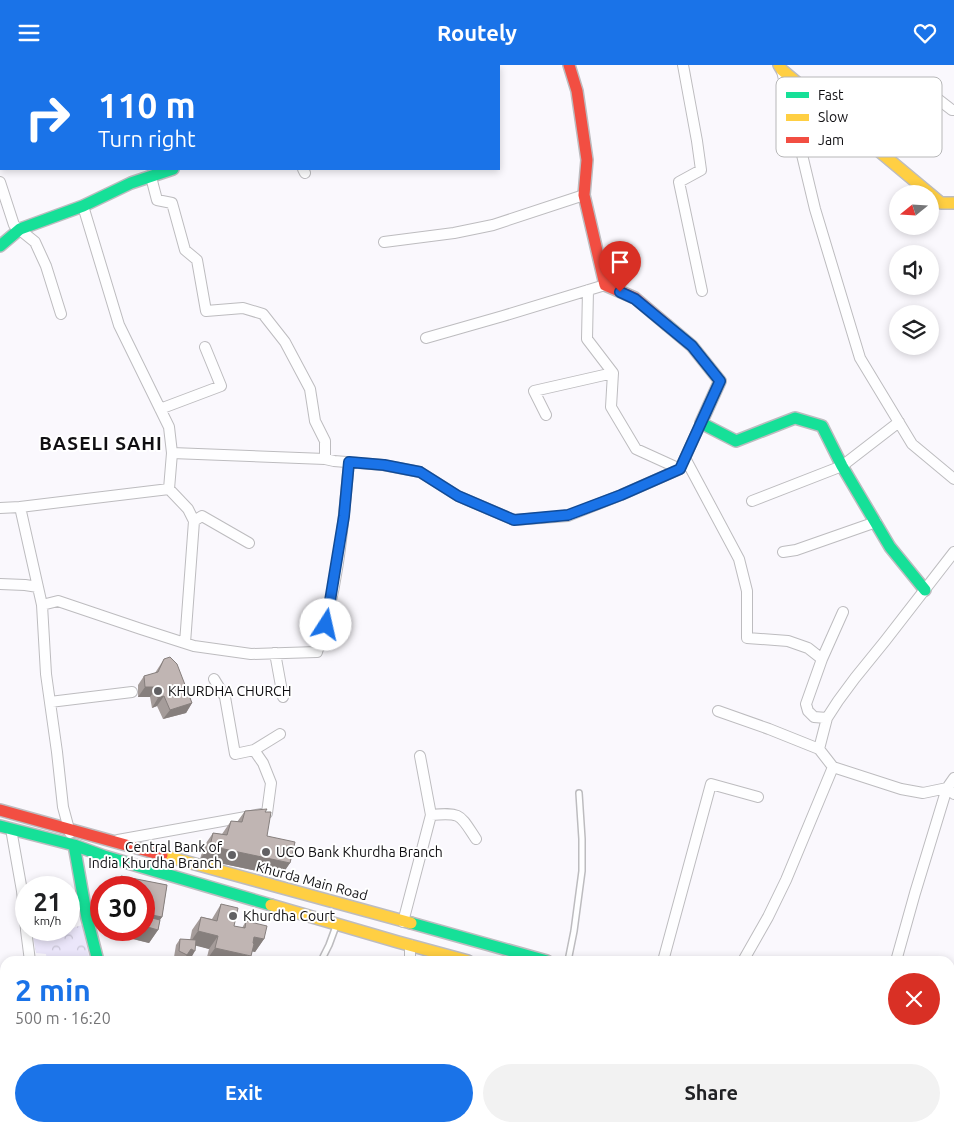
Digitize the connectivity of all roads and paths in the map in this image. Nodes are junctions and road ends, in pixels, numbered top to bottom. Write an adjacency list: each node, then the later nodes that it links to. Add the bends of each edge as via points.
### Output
1 (569, 65): 12 (main road, via 577,91 587,160)
2 (683, 65): 20 (street, via 701,170 679,182)
3 (780, 68): 4 (main road)
4 (791, 77)
5 (942, 102): 6 (street)
6 (954, 109)
7 (802, 157): 27 (street, via 860,358)
8 (886, 157): 13 (main road, via 940,203)
9 (170, 170): 10 (main road)
10 (151, 177): 14 (main road); 31 (street, via 157,200 172,203 185,250 197,260 206,311 242,308 263,314 285,342 310,389 315,421 325,441)
11 (0, 182): 15 (street, via 14,225)
12 (584, 195): 16 (street, via 494,225); 18 (main road)
13 (954, 203)
14 (83, 206): 15 (main road); 25 (street, via 118,325)
15 (20, 229): 17 (main road); 21 (street, via 34,242 46,266)
16 (384, 242)
17 (0, 246)
18 (605, 285): 19 (street); 28 (main road, via 635,299 692,346 720,381)
19 (588, 290): 22 (street); 24 (street, via 587,339)
20 (702, 291)
21 (61, 314)
22 (426, 338)
23 (205, 347): 25 (street, via 221,386)
24 (613, 373): 26 (street, via 534,391); 34 (street, via 611,407 636,449)
25 (160, 409): 29 (street, via 169,427)
26 (546, 415)
27 (899, 422): 33 (street); 35 (street, via 912,444)
28 (701, 423): 30 (street); 33 (main road, via 736,441 795,418 822,426)
29 (172, 453): 31 (street); 36 (street)
30 (685, 458): 34 (street); 52 (street, via 739,559 747,591 747,638 788,641 808,648)
31 (325, 459): 32 (street)
32 (349, 462): 34 (street, via 420,472 458,496 514,520 568,515); 51 (street, via 336,574 318,652)
33 (842, 466): 37 (street); 41 (main road)
34 (680, 469)
35 (954, 479)
36 (169, 489): 39 (street); 40 (street, via 188,509)
37 (752, 501)
38 (0, 507): 39 (street)
39 (20, 507): 46 (street)
40 (194, 521): 42 (street, via 202,516); 50 (street)
41 (876, 522): 43 (street); 47 (main road, via 890,547)
42 (249, 543)
43 (783, 552)
44 (954, 552): 47 (street)
45 (0, 584): 46 (street)
46 (38, 587): 48 (street)
47 (925, 590): 58 (street)
48 (42, 605): 50 (street, via 58,601); 56 (street)
49 (843, 612): 52 (street)
50 (185, 643): 51 (street, via 252,654)
51 (275, 653): 55 (street)
52 (822, 659): 58 (street, via 806,704 814,717)
53 (214, 679): 61 (street, via 225,697 235,755)
54 (132, 692): 56 (street)
55 (283, 697)
56 (50, 702): 71 (street)
57 (718, 711): 60 (street)
58 (827, 718): 60 (street)
59 (280, 734): 61 (street)
60 (819, 749): 63 (street)
61 (254, 750): 73 (street, via 271,783 267,813)
62 (420, 756): 69 (street)
63 (834, 767): 65 (street, via 901,789 923,793); 88 (street, via 786,880)
64 (954, 779): 65 (street)
65 (951, 791): 89 (street, via 915,893)
66 (579, 793): 86 (lane, via 582,871)
67 (758, 797): 87 (street, via 711,783)
68 (0, 810): 71 (main road, Khurda Main Road)
69 (431, 815): 72 (street, via 454,813); 76 (street)
70 (5, 827): 74 (main road); 75 (street)
71 (70, 830): 73 (main road, Khurda Main Road); 74 (street)
72 (476, 839)
73 (112, 841): 76 (main road, Khurda Main Road)
74 (74, 845): 77 (main road); 81 (main road)
75 (18, 876)
76 (403, 922): 85 (main road, Khurda Main Road)
77 (337, 923): 79 (main road); 82 (lane)
78 (27, 941): 80 (street)
79 (410, 945): 83 (street); 84 (main road)
80 (29, 956)
81 (97, 956)
82 (324, 956)
83 (410, 956)
84 (450, 956)
85 (529, 956)
86 (569, 956)
87 (664, 956)
88 (746, 956)
89 (897, 956)

